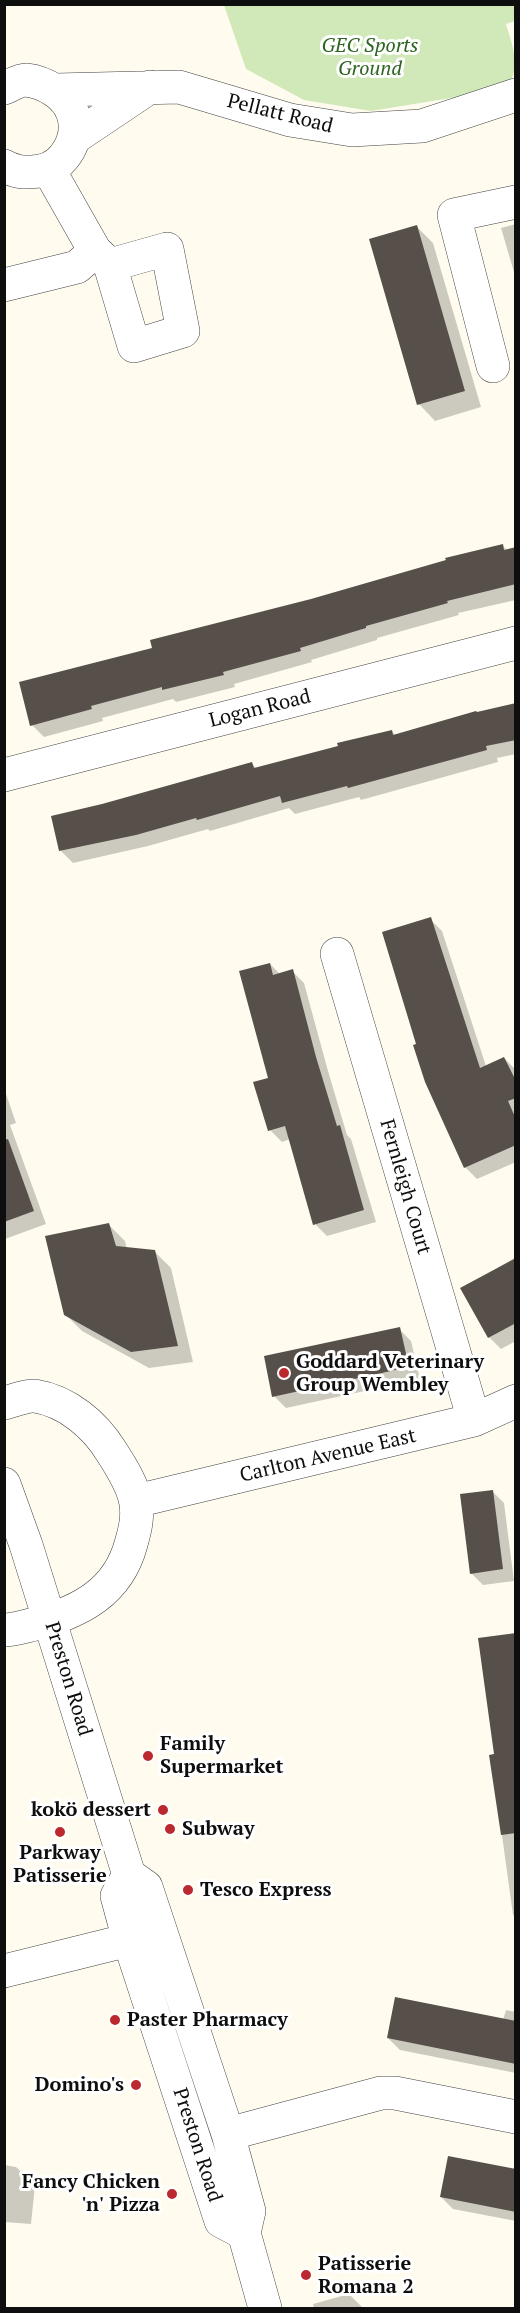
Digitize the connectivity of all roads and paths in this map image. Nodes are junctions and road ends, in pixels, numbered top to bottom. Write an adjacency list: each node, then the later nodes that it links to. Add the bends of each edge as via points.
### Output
1 (11, 76): 3 (street, Pellatt Road)
2 (150, 87): 3 (street, Pellatt Road); 4 (street, Pellatt Road, via 179,87 290,120 352,130 422,126); 5 (street)
3 (56, 90): 5 (street, via 73,113)
4 (516, 95)
5 (74, 138): 6 (street, via 65,157)
6 (19, 172): 8 (street, via 102,258)
7 (516, 202): 9 (street, via 454,215)
8 (4, 285)
9 (493, 366)
10 (516, 643): 11 (street, Logan Road)
11 (4, 775)
12 (337, 954): 15 (street, Fernleigh Court)
13 (516, 1401): 15 (street, Carlton Avenue East)
14 (4, 1403): 17 (street, via 34,1396 64,1406 83,1419 102,1437 122,1467)
15 (474, 1420): 17 (street, Carlton Avenue East)
16 (4, 1484): 18 (street, Preston Road)
17 (136, 1501): 18 (street, via 137,1525 117,1578 75,1611)
18 (50, 1620): 19 (street); 20 (street, Preston Road)
19 (4, 1630)
20 (129, 1875): 21 (street, Preston Road, via 117,1896); 24 (street, Preston Road, via 146,1887)
21 (129, 1940): 22 (street); 25 (street, Preston Road, via 221,2221)
22 (4, 1971)
23 (516, 2117): 24 (street, via 381,2092)
24 (228, 2134): 25 (street, Preston Road, via 249,2211)
25 (244, 2233): 26 (street, Preston Road)
26 (265, 2308)

